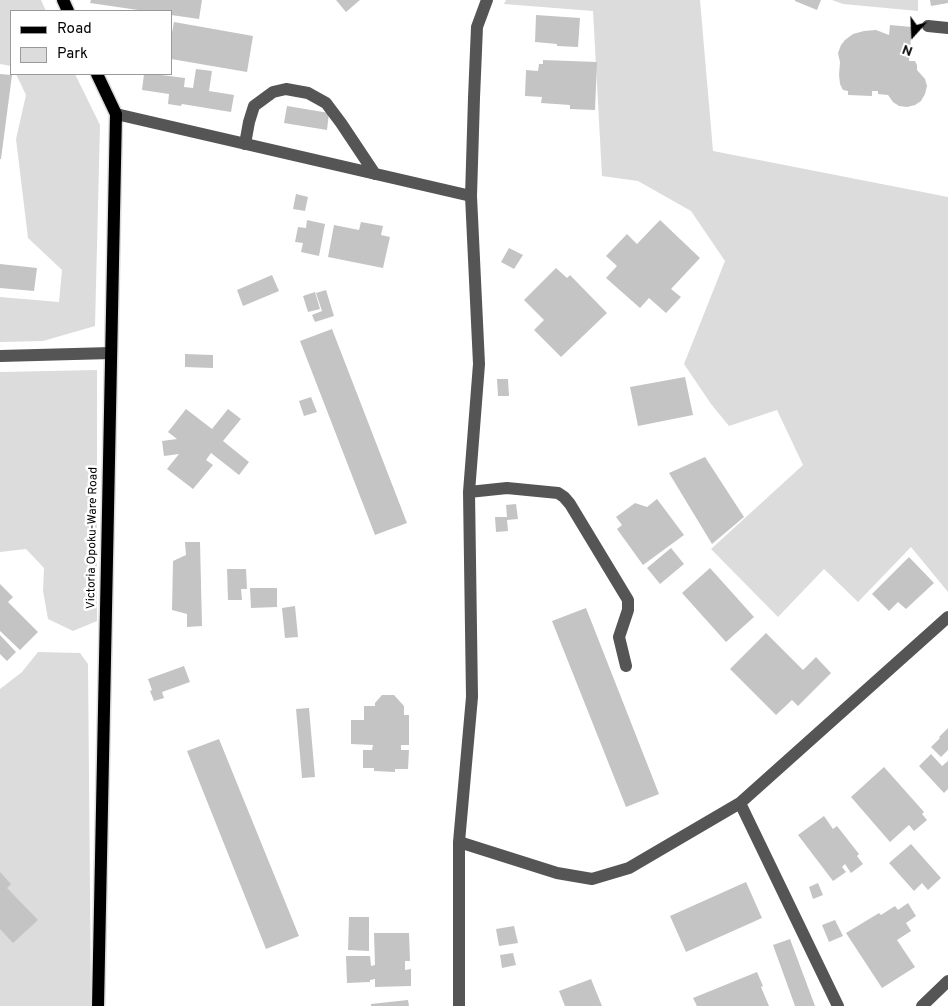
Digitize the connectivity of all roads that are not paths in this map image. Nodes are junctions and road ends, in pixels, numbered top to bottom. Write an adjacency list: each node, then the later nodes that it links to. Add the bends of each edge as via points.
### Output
1 (488, 0): 8 (street, via 477,27)
2 (928, 26): 3 (street)
3 (948, 28)
4 (97, 75): 5 (main road, Victoria Opoku-Ware Road)
5 (116, 114): 6 (street); 9 (main road, Victoria Opoku-Ware Road)
6 (245, 144): 7 (street); 7 (street, via 254,106 273,92 286,89 308,93 326,103)
7 (375, 174): 8 (street)
8 (471, 196): 11 (street, via 479,364)
9 (111, 354): 10 (street); 17 (main road, Victoria Opoku-Ware Road)
10 (0, 356)
11 (469, 492): 13 (street, via 507,488 558,493 564,497 628,600 619,637); 15 (street, via 472,697)
12 (948, 617): 14 (street)
13 (626, 666)
14 (740, 803): 15 (street, via 629,868 592,879 556,873); 19 (street)
15 (460, 842): 18 (street)
16 (948, 981): 20 (street)
17 (98, 1006)
18 (459, 1006)
19 (838, 1006)
20 (922, 1006)

